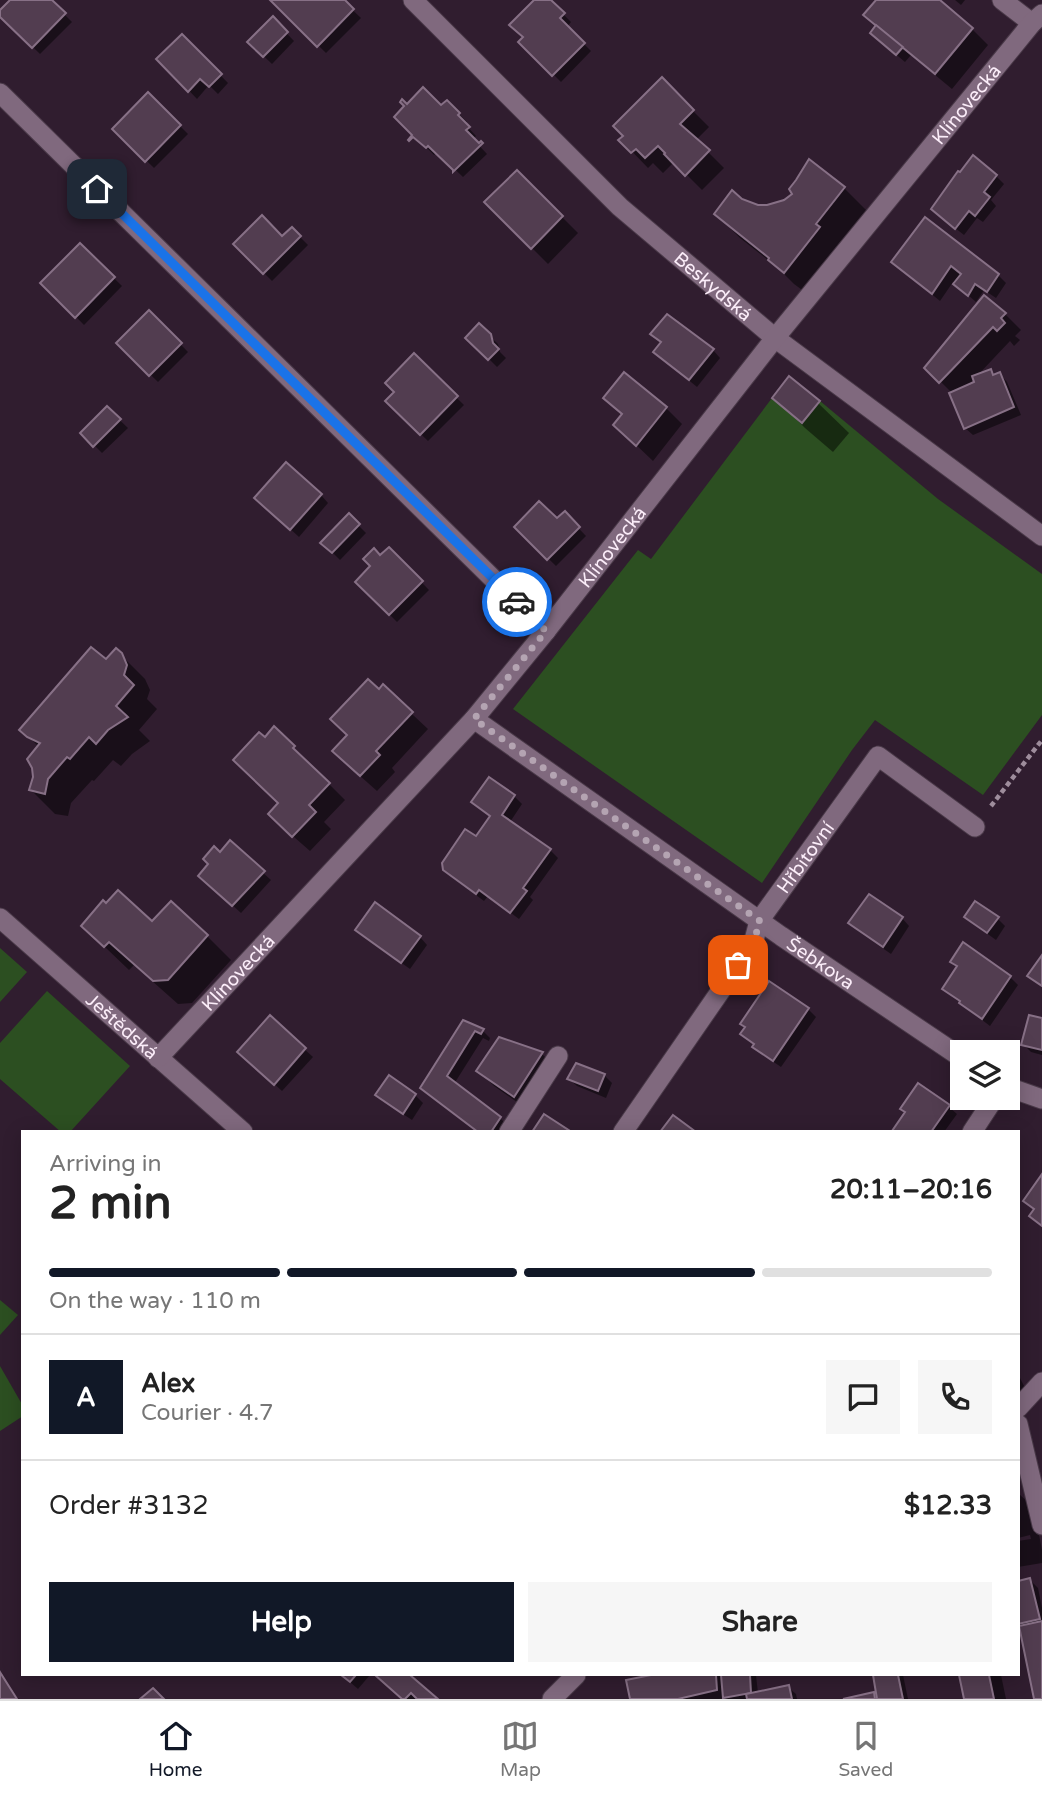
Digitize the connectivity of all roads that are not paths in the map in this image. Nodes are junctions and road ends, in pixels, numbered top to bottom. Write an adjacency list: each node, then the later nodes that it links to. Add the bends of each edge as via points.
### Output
1 (413, 0): 5 (street, Beskydská, via 620,207)
2 (1002, 0): 3 (street)
3 (1037, 19): 5 (street, Klínovecká)
4 (0, 93): 7 (street)
5 (775, 338): 6 (street, Beskydská); 7 (street, Klínovecká)
6 (1042, 536)
7 (546, 631): 8 (street, Klínovecká)
8 (474, 719): 11 (street, Šebkova); 14 (street, Klínovecká)
9 (975, 827): 11 (street, Hřbitovní, via 878,756)
10 (0, 918): 14 (street, Ještědská)
11 (760, 921): 12 (street, Šebkova); 20 (street, Hřbitovní, via 753,944)
12 (950, 1050)
13 (558, 1056): 19 (street)
14 (158, 1058): 18 (street, Ještědská)
15 (1020, 1091): 16 (street)
16 (1042, 1099)
17 (986, 1110): 21 (street)
18 (241, 1130)
19 (510, 1130)
20 (623, 1130)
21 (973, 1130)
22 (1042, 1382): 23 (street)
23 (1020, 1406)
24 (1020, 1432): 25 (street)
25 (1042, 1525)
26 (575, 1676): 27 (street)
27 (552, 1699)

